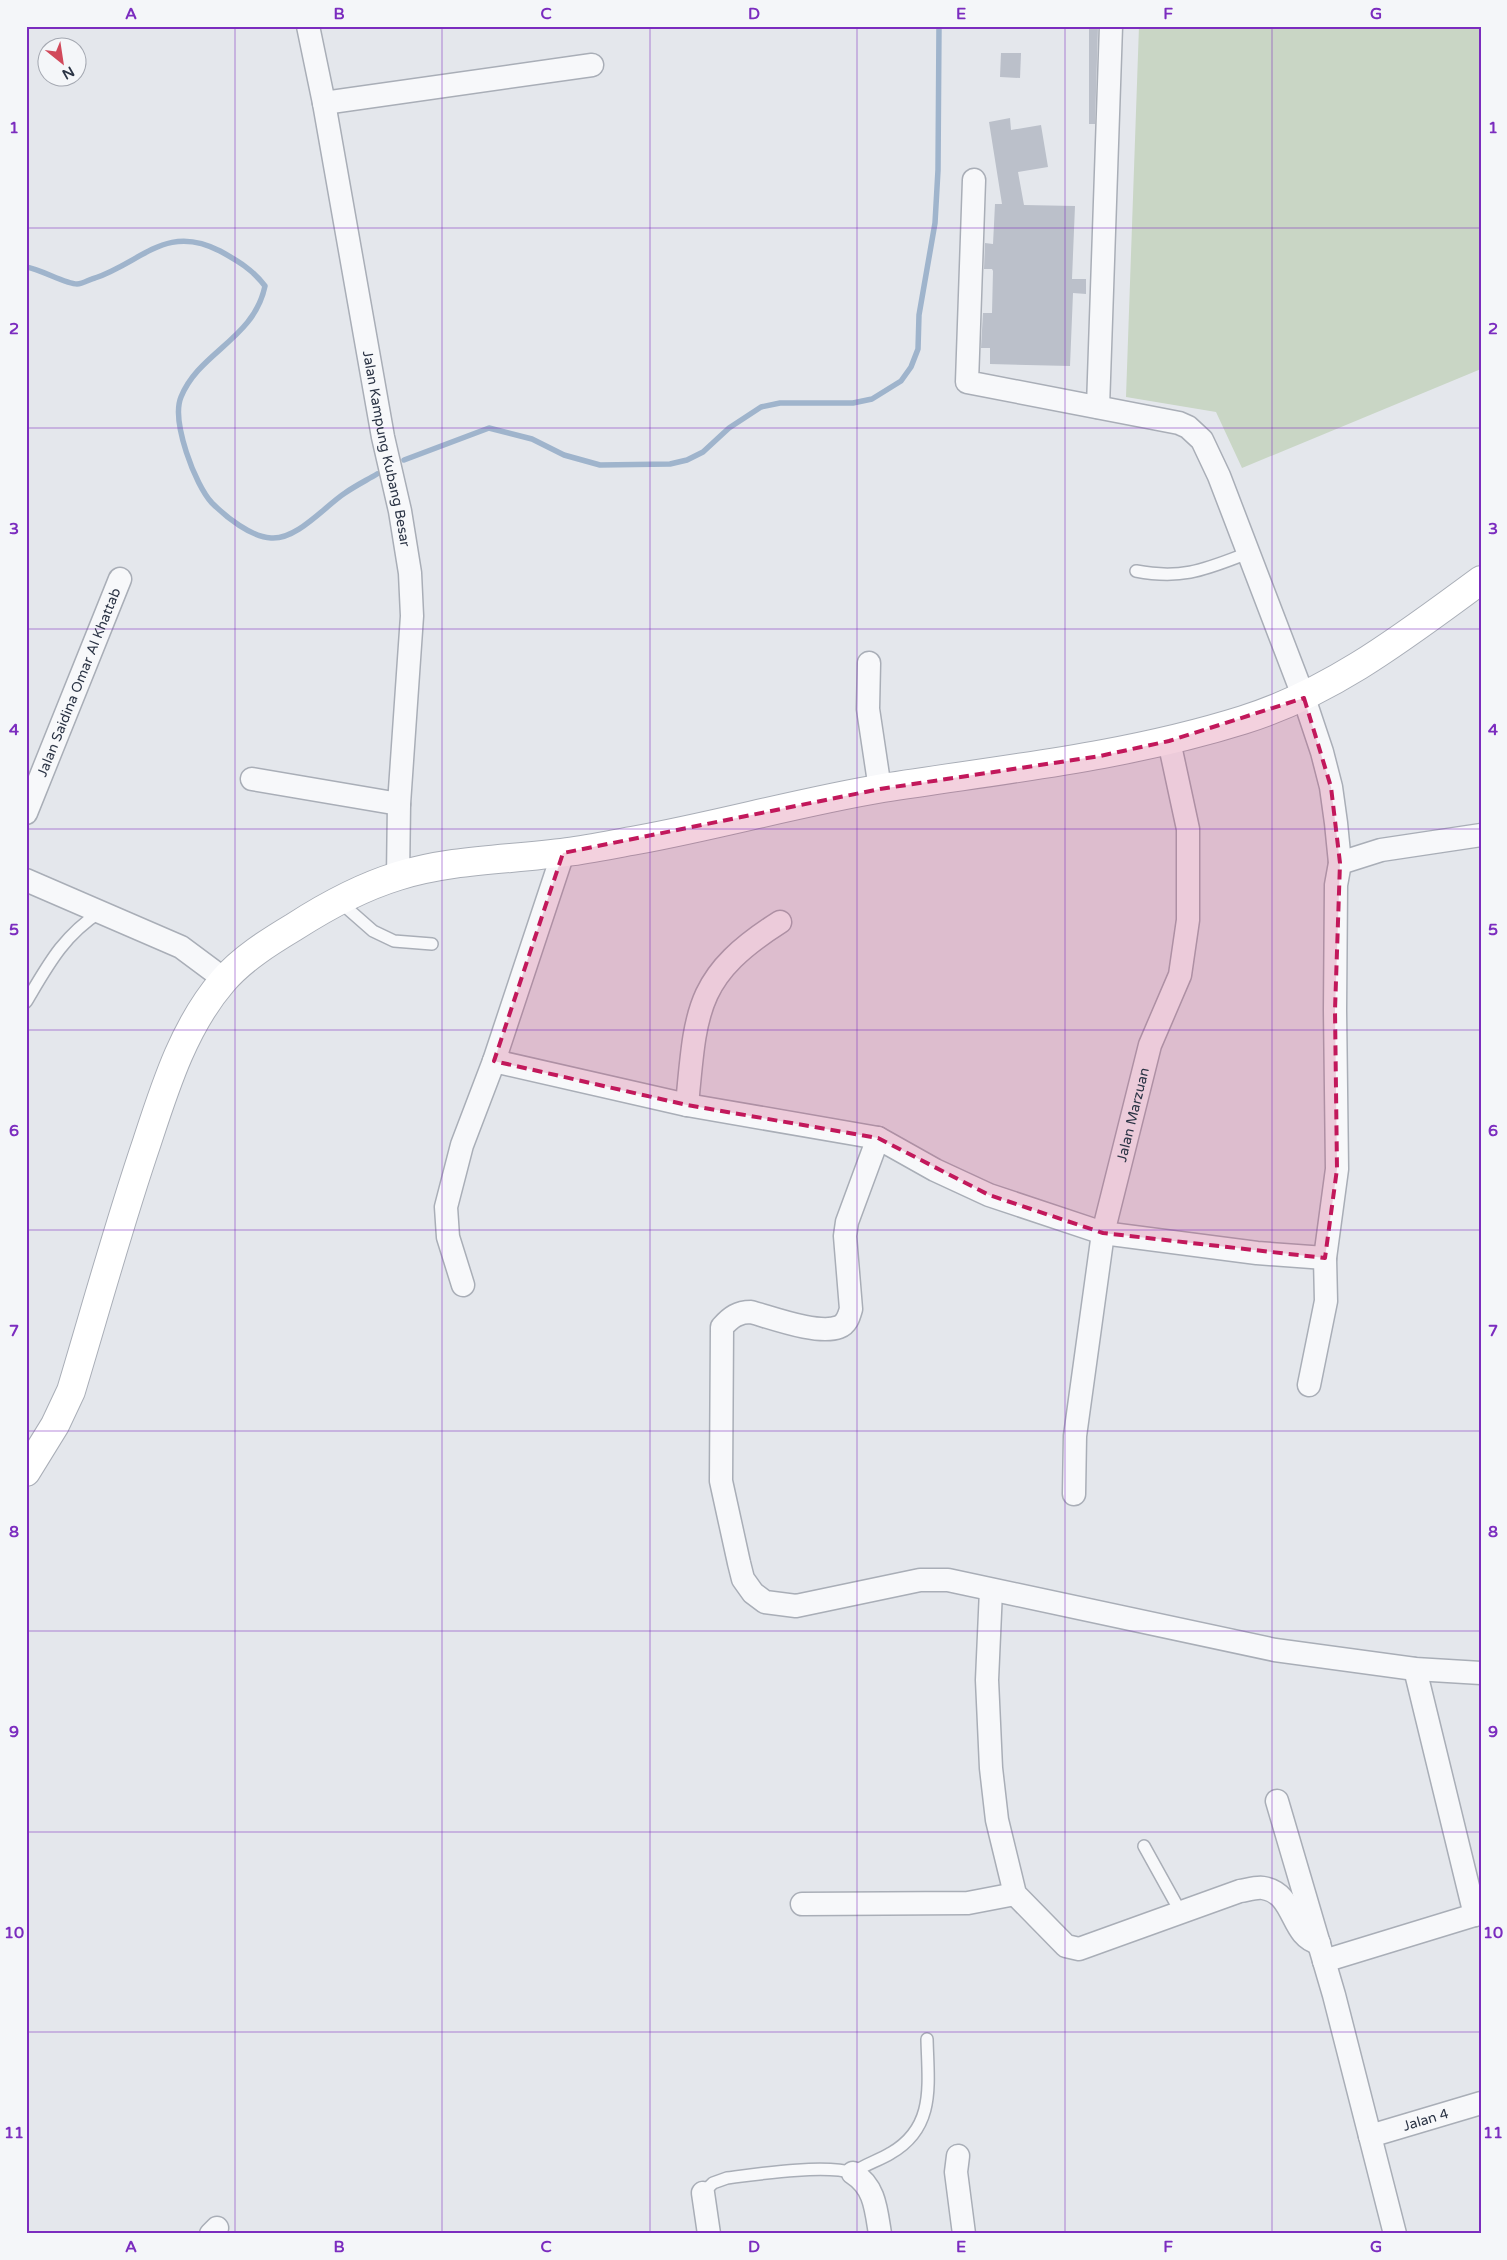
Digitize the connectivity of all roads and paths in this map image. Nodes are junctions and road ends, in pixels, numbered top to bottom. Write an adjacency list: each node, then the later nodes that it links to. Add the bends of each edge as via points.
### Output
1 (308, 26): 4 (street, Jalan Kampung Kubang Besar)
2 (1111, 26): 6 (street)
3 (592, 64): 4 (street)
4 (324, 103): 16 (street, Jalan Kampung Kubang Besar, via 410,573 412,616)
5 (974, 180): 6 (street, via 967,382)
6 (1098, 407): 7 (street, via 1179,423 1195,433 1202,440 1219,476)
7 (1248, 553): 8 (lane, via 1187,574 1162,576); 12 (street)
8 (1136, 571)
9 (120, 579): 17 (street, Jalan Saidina Omar Al Khattab)
10 (1481, 580): 12 (street, via 1400,641)
11 (869, 663): 15 (street, via 868,709)
12 (1304, 698): 13 (street); 20 (street, via 1331,787)
13 (1169, 741): 15 (street, via 1100,756); 32 (street, Jalan Marzuan, via 1188,829 1188,920 1180,975 1150,1044)
14 (252, 780): 16 (street)
15 (880, 789): 19 (street, via 687,831)
16 (399, 804): 21 (street, Jalan Kampung Kubang Besar)
17 (26, 813)
18 (1481, 836): 20 (street, via 1381,850)
19 (563, 853): 21 (street, via 481,860); 29 (street)
20 (1340, 863): 33 (street, via 1336,885 1337,1169)
21 (398, 876): 23 (street)
22 (26, 880): 24 (street)
23 (340, 902): 26 (lane, via 373,931 394,941); 27 (street, via 277,937)
24 (102, 911): 27 (street, via 181,947); 28 (lane, via 66,939)
25 (780, 922): 30 (street, via 749,941 710,984 702,1001 692,1051)
26 (432, 944)
27 (224, 979): 36 (street, via 201,1011 165,1088 71,1390)
28 (26, 1002)
29 (494, 1061): 30 (street); 34 (street, via 462,1145 446,1207 448,1237)
30 (687, 1105): 31 (street)
31 (878, 1138): 32 (street, via 989,1195); 38 (street, via 847,1222 851,1309 847,1320 840,1327 824,1330 740,1312 722,1327 721,1481 738,1563 753,1593 765,1602 782,1606 796,1606 920,1580 948,1580)
32 (1103, 1233): 33 (street, via 1257,1253); 37 (street, Jalan Marzuan, via 1075,1436)
33 (1325, 1258): 35 (street, via 1326,1302)
34 (463, 1285)
35 (1309, 1385)
36 (26, 1472)
37 (1074, 1494)
38 (991, 1590): 39 (street, via 1275,1650); 43 (street, via 987,1680 991,1768 997,1820)
39 (1415, 1669): 40 (street); 46 (street)
40 (1481, 1673)
41 (1276, 1801): 47 (street)
42 (1144, 1846): 45 (lane)
43 (1014, 1894): 44 (street, via 968,1903); 45 (street, via 1071,1948)
44 (802, 1904)
45 (1180, 1911): 47 (street, via 1240,1891 1263,1888 1279,1893 1290,1905 1304,1935)
46 (1478, 1914): 47 (street)
47 (1321, 1952): 50 (street)
48 (927, 2039): 52 (lane, via 928,2099 921,2123 892,2153)
49 (1481, 2103): 50 (street, Jalan 4)
50 (1370, 2136): 57 (street)
51 (958, 2156): 56 (street, via 956,2172)
52 (853, 2173): 53 (lane, via 826,2170 727,2178 713,2183); 55 (street, via 862,2179 875,2202)
53 (703, 2193): 54 (street)
54 (709, 2234)
55 (880, 2234)
56 (964, 2234)
57 (1395, 2234)

